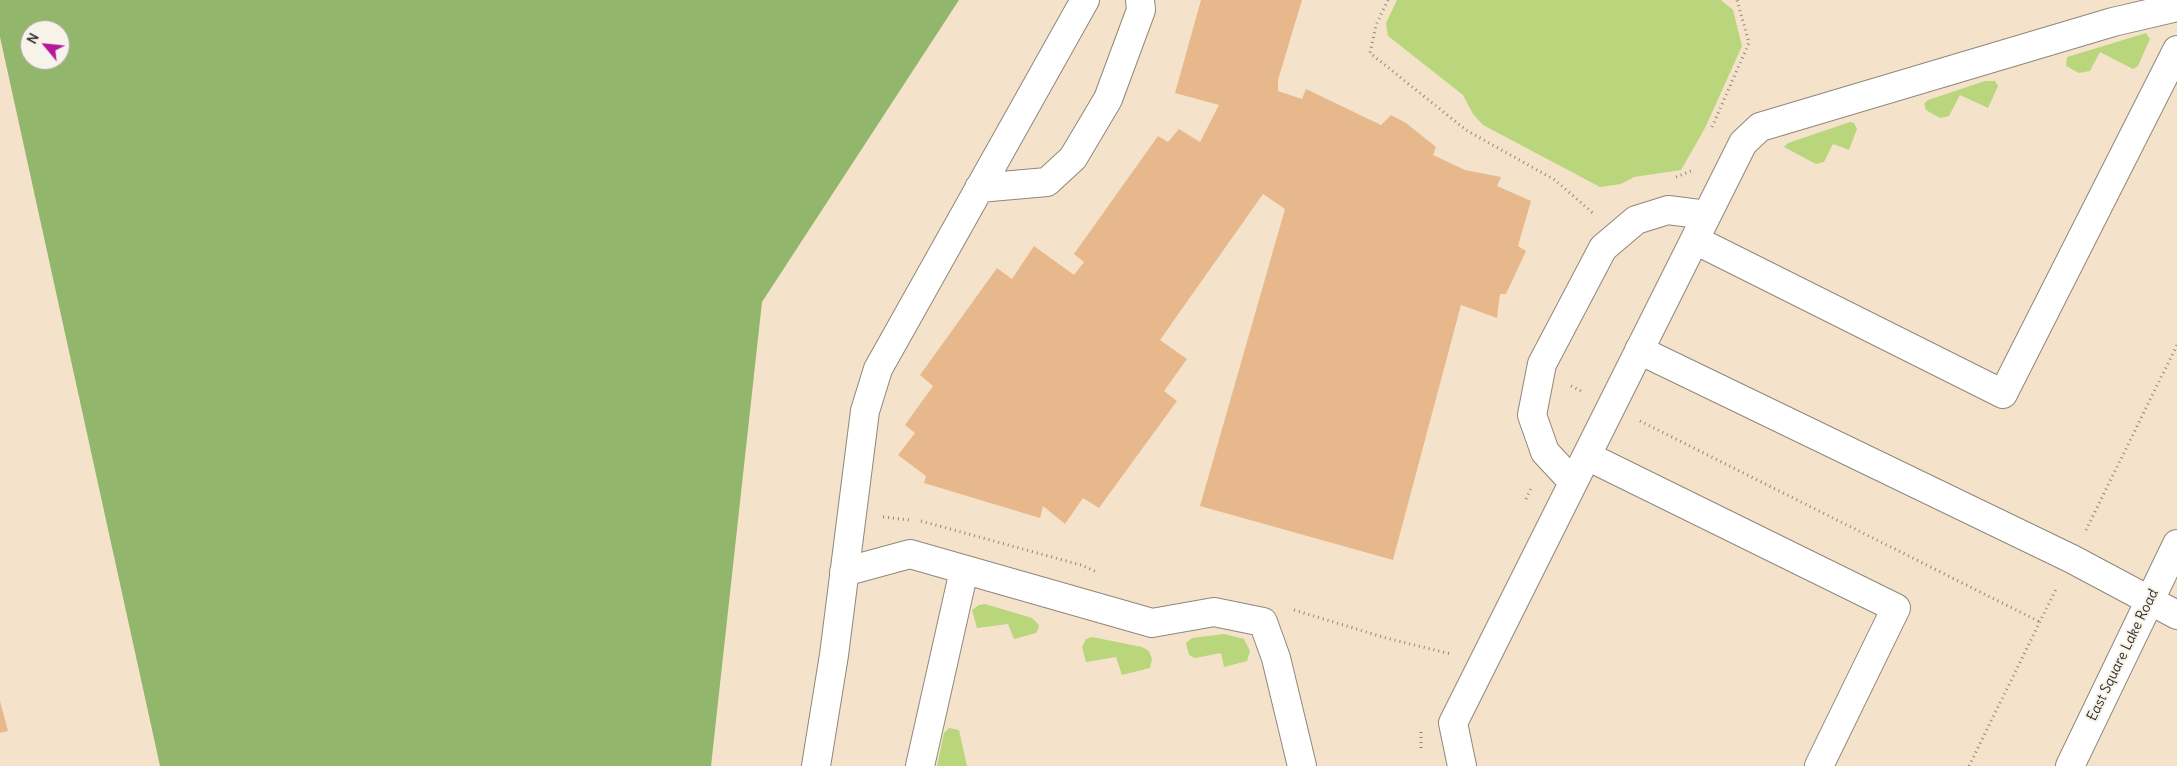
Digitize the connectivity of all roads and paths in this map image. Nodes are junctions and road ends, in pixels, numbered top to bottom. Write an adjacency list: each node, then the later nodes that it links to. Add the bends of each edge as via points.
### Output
1 (1085, 0): 6 (main road)
2 (1140, 0): 6 (main road, via 1141,10 1108,99 1074,158 1047,182)
3 (1388, 0): 7 (path, via 1376,25 1370,53 1466,130 1555,180)
4 (2177, 7): 8 (main road, via 2113,22 1760,127 1743,143)
5 (2177, 50): 9 (main road, via 2003,394)
6 (979, 188): 18 (main road, via 878,369 865,412)
7 (1595, 214)
8 (1707, 215): 9 (main road); 11 (main road, via 1668,210 1636,220 1604,248)
9 (1695, 240): 10 (main road)
10 (1639, 350): 12 (main road); 20 (main road, via 2072,559)
11 (1541, 371): 12 (path); 14 (main road, via 1532,416 1544,452)
12 (1611, 407): 13 (main road); 23 (path)
13 (1587, 456): 14 (main road); 29 (main road, via 1896,608)
14 (1573, 482): 28 (main road, via 1453,723)
15 (882, 516): 19 (path, via 923,522 1082,565)
16 (2177, 544): 20 (main road, East Square Lake Road)
17 (964, 570): 18 (main road, via 910,554); 26 (main road); 27 (main road, via 1152,623 1214,612 1263,622 1276,658)
18 (844, 572): 25 (main road)
19 (1105, 575)
20 (2149, 602): 22 (main road); 30 (main road, East Square Lake Road)
21 (1287, 607): 24 (path)
22 (2177, 615)
23 (2040, 622)
24 (1454, 655)
25 (816, 766)
26 (920, 766)
27 (1302, 766)
28 (1462, 766)
29 (1819, 766)
30 (2070, 766)

